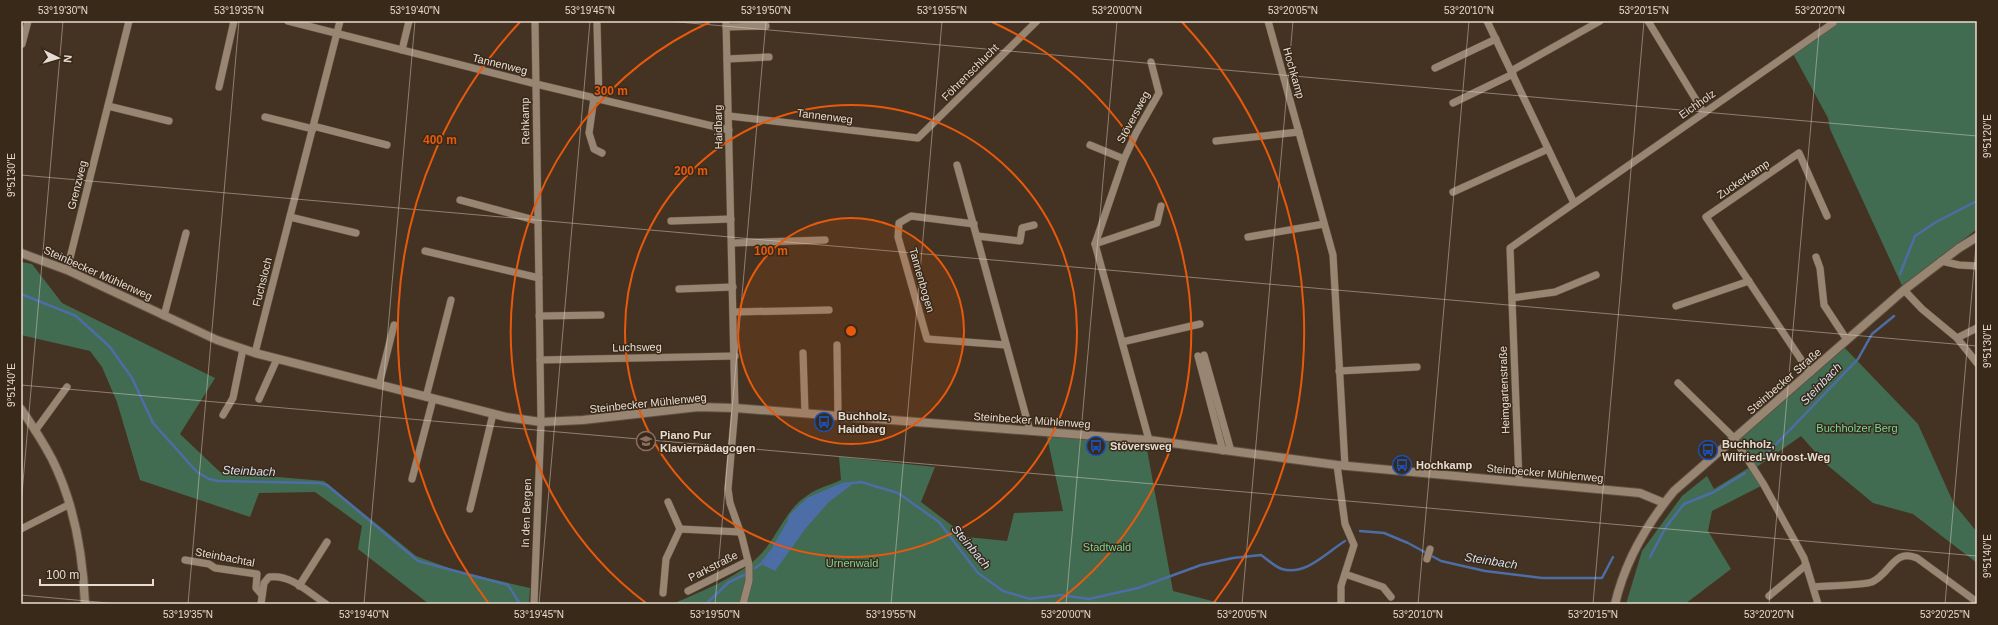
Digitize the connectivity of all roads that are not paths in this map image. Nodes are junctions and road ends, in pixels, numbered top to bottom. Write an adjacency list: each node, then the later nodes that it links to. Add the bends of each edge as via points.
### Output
1 (28, 21): 19 (street)
2 (129, 21): 30 (street, Grenzweg)
3 (234, 21): 27 (street)
4 (288, 21): 17 (street, Tannenweg)
5 (340, 21): 17 (street, Fuchsloch)
6 (409, 21): 20 (street)
7 (535, 21): 26 (street, Rehkamp)
8 (1037, 21): 38 (street, Föhrenschlucht)
9 (1268, 21): 37 (street, Hochkamp)
10 (1487, 21): 18 (street)
11 (1600, 21): 25 (street)
12 (1650, 22): 31 (street)
13 (1833, 23): 31 (street, Eichholz)
14 (597, 24): 28 (street)
15 (726, 24): 16 (street, Haidbarg); 22 (street, Haidbarg)
16 (766, 26)
17 (337, 34): 20 (street, Tannenweg); 35 (street, Fuchsloch)
18 (1496, 39): 24 (street); 25 (street)
19 (22, 44)
20 (402, 50): 26 (street, Tannenweg)
21 (769, 57): 22 (street)
22 (727, 59): 32 (street, Haidbarg)
23 (1151, 62): 44 (street, Stöversweg, via 1159,92)
24 (1435, 68)
25 (1512, 73): 29 (street); 42 (street)
26 (536, 84): 28 (street, Tannenweg); 53 (street, Rehkamp)
27 (219, 87)
28 (596, 98): 36 (street, Tannenweg); 43 (street, via 589,133 594,149)
29 (1453, 103)
30 (108, 106): 34 (street); 71 (street, Grenzweg)
31 (1704, 112): 48 (street, Eichholz)
32 (729, 116): 36 (street, Haidbarg); 38 (street, Tannenweg)
33 (265, 117): 35 (street)
34 (169, 121)
35 (313, 127): 40 (street); 51 (street, Fuchsloch)
36 (729, 130): 52 (street, Haidbarg)
37 (1299, 132): 39 (street); 56 (street, Hochkamp)
38 (918, 138)
39 (1216, 141)
40 (387, 145)
41 (1090, 145): 44 (street, Stöversweg)
42 (1548, 149): 46 (street); 48 (street)
43 (602, 153)
44 (1124, 159): 65 (street, Stöversweg)
45 (957, 165): 55 (street)
46 (1453, 192)
47 (460, 200): 53 (street)
48 (1574, 203): 78 (street, Heimgartenstraße, via 1510,248)
49 (1161, 206): 65 (street, via 1157,223)
50 (1827, 216): 74 (street, Zuckerkamp, via 1800,153 1706,217)
51 (290, 217): 59 (street); 95 (street, Fuchsloch)
52 (731, 219): 54 (street); 64 (street, Haidbarg)
53 (538, 221): 73 (street, Rehkamp)
54 (670, 221)
55 (974, 224): 60 (street); 93 (street, Tannenbogen, via 910,216 899,223 898,237 927,339)
56 (1324, 224): 61 (street); 103 (street, Hochkamp, via 1333,255)
57 (1034, 225): 60 (street, via 1022,228 1020,241)
58 (186, 232): 84 (street, Steinbecker Mühlenweg)
59 (356, 233)
60 (977, 236): 93 (street)
61 (1248, 237)
62 (1977, 238): 69 (street, Steinbecker Straße)
63 (826, 240): 64 (street)
64 (732, 243): 75 (street, Haidbarg)
65 (1095, 244): 91 (street)
66 (425, 251): 73 (street)
67 (21, 253): 71 (street, Steinbecker Mühlenweg)
68 (1816, 257): 90 (street, via 1820,268 1824,305)
69 (1941, 261): 70 (street); 77 (street, Steinbecker Straße)
70 (1977, 266)
71 (67, 270): 84 (street, Steinbecker Mühlenweg)
72 (1596, 275): 78 (street, via 1555,292)
73 (538, 278): 85 (street, Rehkamp)
74 (1749, 282): 80 (street); 104 (street, Zuckerkamp)
75 (733, 287): 76 (street); 82 (street, Haidbarg)
76 (679, 289)
77 (1904, 290): 89 (street); 90 (street, Steinbecker Straße)
78 (1512, 298): 124 (street, Heimgartenstraße)
79 (451, 300): 108 (street)
80 (1676, 306)
81 (829, 310): 82 (street)
82 (734, 312): 98 (street, Haidbarg)
83 (600, 315): 85 (street)
84 (164, 316): 94 (street, Steinbecker Mühlenweg)
85 (539, 316): 100 (street, Rehkamp)
86 (1200, 324): 91 (street)
87 (394, 325): 106 (street)
88 (1977, 328): 89 (street)
89 (1957, 338): 101 (street)
90 (1847, 340): 104 (street, Steinbecker Straße)
91 (1122, 342): 120 (street)
92 (837, 345): 115 (street)
93 (1006, 345): 118 (street)
94 (243, 349): 95 (street, Steinbecker Mühlenweg); 114 (street, via 233,398)
95 (255, 353): 99 (street, Steinbecker Mühlenweg)
96 (803, 353): 112 (street)
97 (1201, 355): 121 (street)
98 (735, 356): 100 (street, Luchsweg); 110 (street, Haidbarg)
99 (276, 359): 106 (street, Steinbecker Mühlenweg); 109 (street)
100 (540, 360): 116 (street, Rehkamp)
101 (1977, 363)
102 (1417, 367): 103 (street)
103 (1339, 371): 122 (street, Hochkamp)
104 (1810, 372): 119 (street, Steinbecker Straße)
105 (1678, 383): 119 (street)
106 (379, 385): 108 (street, Steinbecker Mühlenweg)
107 (67, 387): 117 (street)
108 (429, 398): 113 (street, Steinbecker Mühlenweg); 123 (street)
109 (259, 399)
110 (735, 408): 112 (street, Steinbecker Mühlenweg); 116 (street, Steinbecker Mühlenweg, via 698,407 583,420); 131 (street, Parkstraße, via 728,489)
111 (21, 409): 117 (street)
112 (805, 413): 115 (street, Steinbecker Mühlenweg)
113 (493, 414): 116 (street, Steinbecker Mühlenweg); 128 (street)
114 (223, 415)
115 (838, 416): 118 (street, Steinbecker Mühlenweg)
116 (541, 422): 150 (street, In den Bergen)
117 (35, 431): 127 (street, via 52,460)
118 (1030, 431): 120 (street, Steinbecker Mühlenweg)
119 (1734, 438): 126 (street, Steinbecker Straße, via 1685,480); 137 (street, via 1764,486)
120 (1149, 440): 121 (street, Steinbecker Mühlenweg)
121 (1227, 451): 122 (street, Steinbecker Mühlenweg)
122 (1341, 466): 124 (street, Steinbecker Mühlenweg); 138 (street, Hochkamp, via 1345,524 1354,545)
123 (412, 479)
124 (1518, 482): 126 (street, Steinbecker Mühlenweg, via 1640,493)
125 (668, 502): 130 (street)
126 (1664, 503): 153 (street, Steinbecker Straße, via 1633,550 1620,582)
127 (70, 504): 129 (street); 147 (street, via 80,552)
128 (470, 509)
129 (21, 529)
130 (680, 529): 131 (street); 142 (street, via 666,559)
131 (740, 532): 136 (street, Parkstraße)
132 (327, 542): 139 (street)
133 (1430, 549): 134 (street)
134 (1427, 559)
135 (185, 560): 143 (street, Steinbachtal, via 209,564 215,568 257,574 256,588)
136 (748, 561): 141 (street, Parkstraße); 151 (street, Parkstraße, via 749,581)
137 (1806, 565): 140 (street); 144 (street)
138 (1345, 574): 145 (street, via 1383,587); 152 (street, Hochkamp, via 1341,586)
139 (299, 586): 143 (street, via 286,577 268,577); 149 (street)
140 (1814, 587): 146 (street, via 1871,582 1880,577 1900,556 1909,554); 154 (street)
141 (688, 591)
142 (663, 593)
143 (262, 595): 148 (street)
144 (1769, 596)
145 (1391, 597)
146 (1977, 602)
147 (86, 604)
148 (261, 604)
149 (326, 604)
150 (534, 604)
151 (743, 604)
152 (1341, 604)
153 (1615, 604)
154 (1818, 604)

